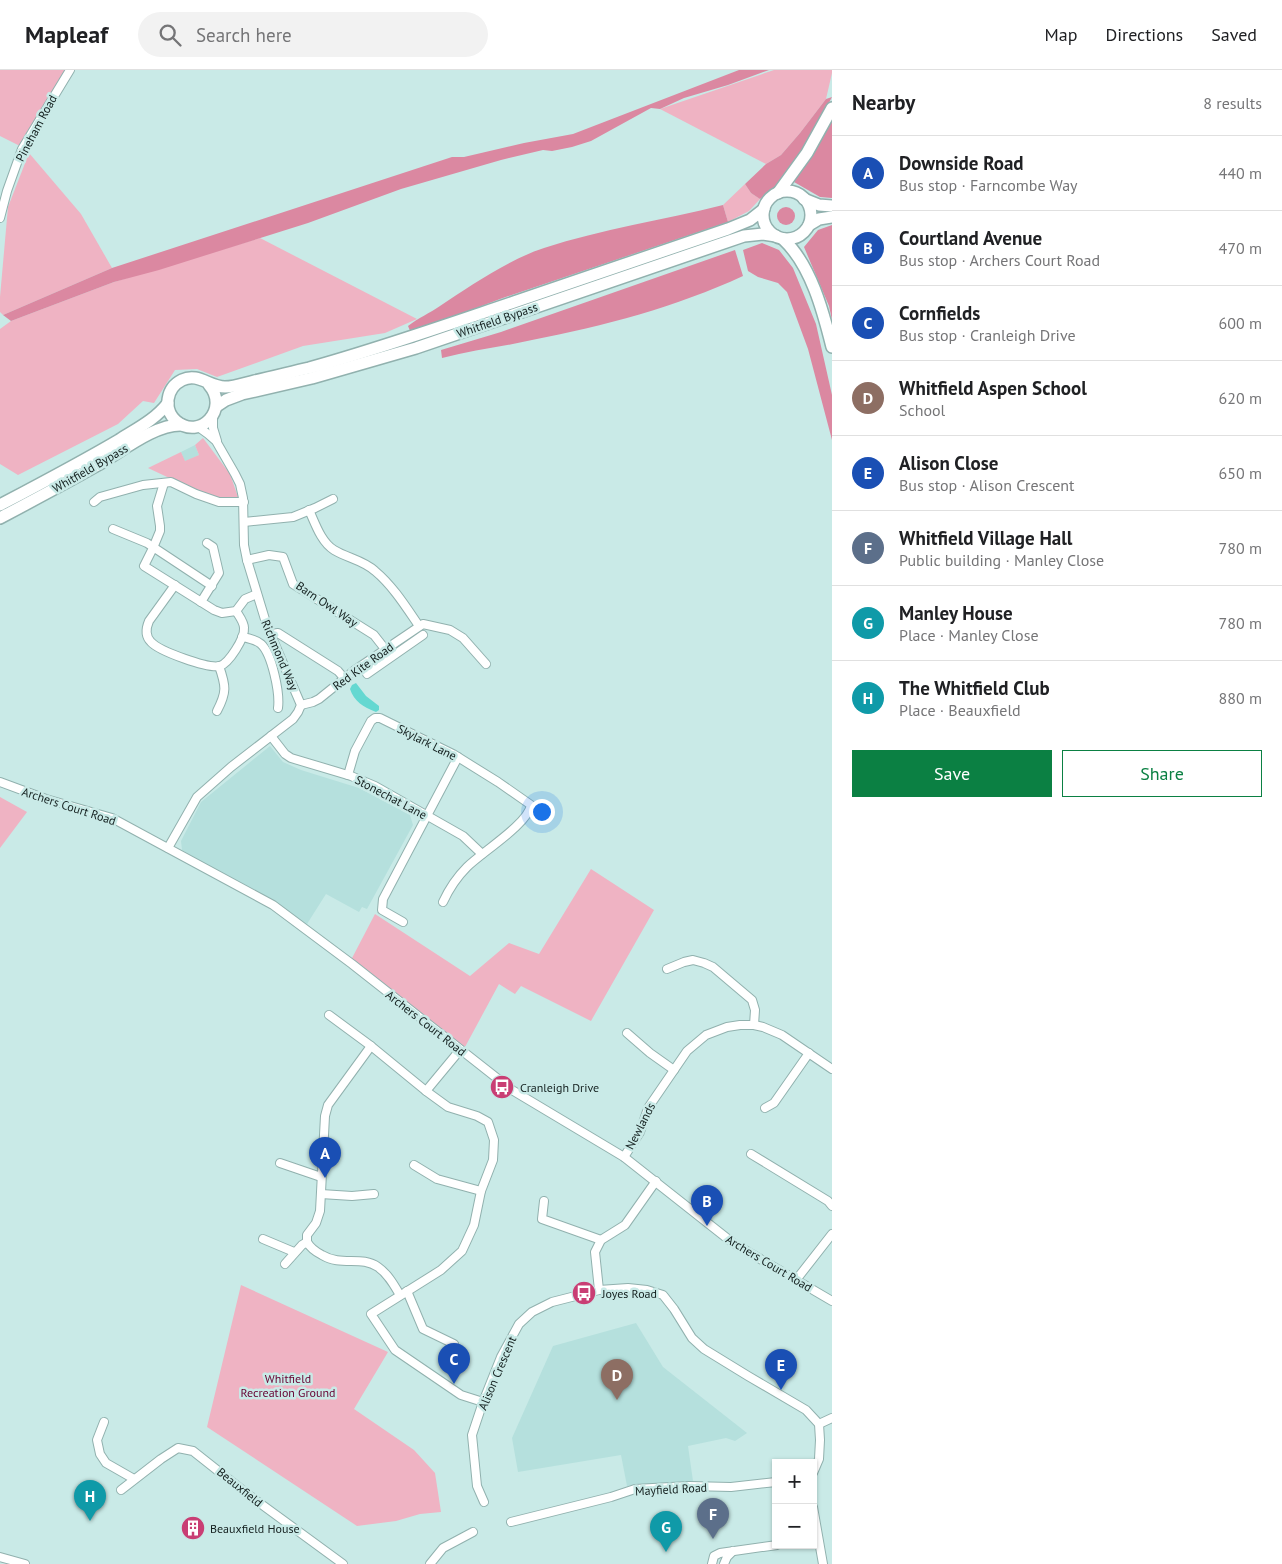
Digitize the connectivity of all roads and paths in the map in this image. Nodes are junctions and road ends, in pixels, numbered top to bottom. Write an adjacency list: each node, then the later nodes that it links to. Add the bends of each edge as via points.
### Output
1 (70, 70): 7 (street, Pineham Road, via 22,149)
2 (832, 108): 3 (highway, via 807,153)
3 (778, 193): 4 (highway, via 792,192); 5 (highway, via 770,198)
4 (804, 199): 6 (highway); 8 (highway, via 810,211)
5 (764, 209): 9 (highway, via 765,225 769,232); 11 (highway, Whitfield Bypass, via 750,220 728,229 378,348 239,385 224,387)
6 (831, 214): 8 (highway)
7 (0, 218)
8 (809, 225): 9 (highway, via 800,235)
9 (780, 238): 10 (highway, via 796,253 806,269); 13 (highway, Whitfield Bypass, via 756,234 740,237 416,348 235,396)
10 (832, 347)
11 (210, 384): 12 (highway, via 193,378 180,380 171,390); 13 (highway, via 216,394)
12 (168, 403): 14 (highway, via 172,416); 21 (highway, Whitfield Bypass, via 151,420)
13 (215, 411): 15 (highway, via 206,423); 16 (street, Richmond Way, via 213,428)
14 (182, 424): 15 (highway); 23 (highway, Whitfield Bypass, via 158,429)
15 (197, 426): 16 (street, Richmond Way)
16 (219, 445): 20 (street, Richmond Way, via 236,474)
17 (164, 483): 19 (street, via 143,485 100,497); 20 (street, via 171,482 219,502); 27 (street, via 157,506 160,526)
18 (333, 499): 22 (street)
19 (94, 502)
20 (244, 502): 24 (street, Richmond Way)
21 (0, 505)
22 (309, 510): 24 (street, via 293,516); 34 (street, via 328,545 376,571)
23 (0, 518)
24 (244, 522): 28 (street, Richmond Way)
25 (113, 529): 27 (street)
26 (207, 543): 30 (street, via 213,547 218,569)
27 (153, 548): 29 (street, via 144,566); 30 (street)
28 (247, 560): 31 (street, Richmond Way); 40 (street, Barn Owl Way, via 283,556 293,584 374,635)
29 (175, 585): 32 (street); 43 (street, via 149,621 146,627 148,638 156,646 198,664)
30 (212, 586): 32 (street)
31 (257, 594): 33 (street, via 245,599); 35 (street, Richmond Way)
32 (202, 602): 33 (street, via 218,612)
33 (236, 611): 38 (street, via 245,629)
34 (421, 625): 37 (street, Red Kite Road); 42 (street, via 450,630 463,638)
35 (271, 634): 46 (street, via 278,633); 47 (street, Richmond Way)
36 (423, 635): 39 (street)
37 (404, 636): 39 (street); 40 (street, Red Kite Road)
38 (242, 637): 43 (street, via 226,662); 48 (street, via 261,644 266,652 278,688)
39 (410, 645): 44 (street)
40 (385, 649): 41 (street, Red Kite Road)
41 (370, 660): 44 (street); 46 (street, Red Kite Road)
42 (486, 664)
43 (219, 666): 49 (street, via 226,687)
44 (376, 668): 45 (street)
45 (367, 674)
46 (344, 678): 47 (street, Red Kite Road, via 319,699)
47 (301, 705): 50 (street, Richmond Way, via 292,719)
48 (278, 708)
49 (217, 711)
50 (271, 736): 52 (street, Stonechat Lane, via 291,758); 55 (street, Richmond Way, via 197,796)
51 (458, 757): 52 (street, Skylark Lane, via 375,718 355,751); 54 (street); 56 (street, Skylark Lane, via 531,806 520,823)
52 (348, 775): 54 (street, Stonechat Lane)
53 (0, 782): 55 (street, Archers Court Road, via 46,800 112,818)
54 (426, 816): 56 (street, Stonechat Lane, via 463,836); 58 (street, via 382,903 385,913)
55 (168, 848): 64 (street, Archers Court Road, via 273,905)
56 (482, 854): 57 (street, via 457,878)
57 (443, 902)
58 (403, 922)
59 (667, 969): 61 (street, via 693,960 713,967 752,1000)
60 (329, 1015): 63 (street)
61 (754, 1025): 65 (street, Newlands, via 777,1032); 67 (street, Newlands, via 727,1027 706,1036 687,1052)
62 (627, 1032): 67 (street)
63 (371, 1046): 68 (street); 74 (street, via 328,1105)
64 (460, 1050): 68 (street); 71 (street, Archers Court Road, via 512,1090)
65 (809, 1053): 66 (street, Newlands); 69 (street, via 774,1104)
66 (832, 1069)
67 (674, 1070): 71 (street, Newlands, via 648,1108 640,1132)
68 (426, 1091): 76 (street, via 448,1107 488,1122 494,1140 493,1160)
69 (765, 1108)
70 (751, 1154): 80 (street)
71 (624, 1157): 75 (street, Archers Court Road)
72 (280, 1163): 74 (street)
73 (414, 1165): 76 (street, via 437,1178)
74 (321, 1177): 77 (street)
75 (656, 1181): 83 (street, via 625,1225); 87 (street, Archers Court Road, via 733,1243)
76 (482, 1191): 89 (street, via 474,1225 462,1251 441,1270)
77 (321, 1194): 78 (street); 84 (street, via 318,1218 307,1235)
78 (374, 1194)
79 (544, 1201): 83 (street, via 542,1219)
80 (832, 1206)
81 (832, 1234): 87 (street)
82 (263, 1239): 85 (street)
83 (601, 1240): 88 (street, via 596,1252)
84 (308, 1242): 85 (street); 89 (street, via 313,1250 330,1260 364,1261 378,1267)
85 (294, 1252): 86 (street)
86 (285, 1264)
87 (796, 1280): 90 (street, Archers Court Road)
88 (599, 1290): 92 (street, Alison Crescent, via 552,1302 532,1312 519,1324 501,1357); 95 (street, Alison Crescent, via 628,1288 663,1295 692,1338 704,1349 806,1410)
89 (403, 1293): 91 (street, via 423,1329); 92 (street, via 371,1314 392,1346 461,1395)
90 (832, 1301)
91 (454, 1344)
92 (483, 1402): 100 (street, Alison Crescent, via 472,1435 477,1486)
93 (832, 1418): 95 (street)
94 (104, 1422): 97 (street, via 97,1440 100,1454 106,1463)
95 (819, 1424): 96 (street)
96 (817, 1464)
97 (134, 1479): 99 (street, Beauxfield); 108 (street, Beauxfield, via 178,1448 193,1450)
98 (772, 1482): 101 (street, Mayfield Road, via 731,1487 637,1489)
99 (121, 1490)
100 (484, 1502)
101 (510, 1522)
102 (817, 1529): 112 (street)
103 (473, 1532): 109 (street, via 443,1548)
104 (772, 1546): 105 (street)
105 (733, 1551): 110 (street, via 714,1556); 111 (street)
106 (0, 1557): 107 (street)
107 (25, 1564)
108 (343, 1564)
109 (430, 1564)
110 (712, 1564)
111 (724, 1564)
112 (823, 1564)

